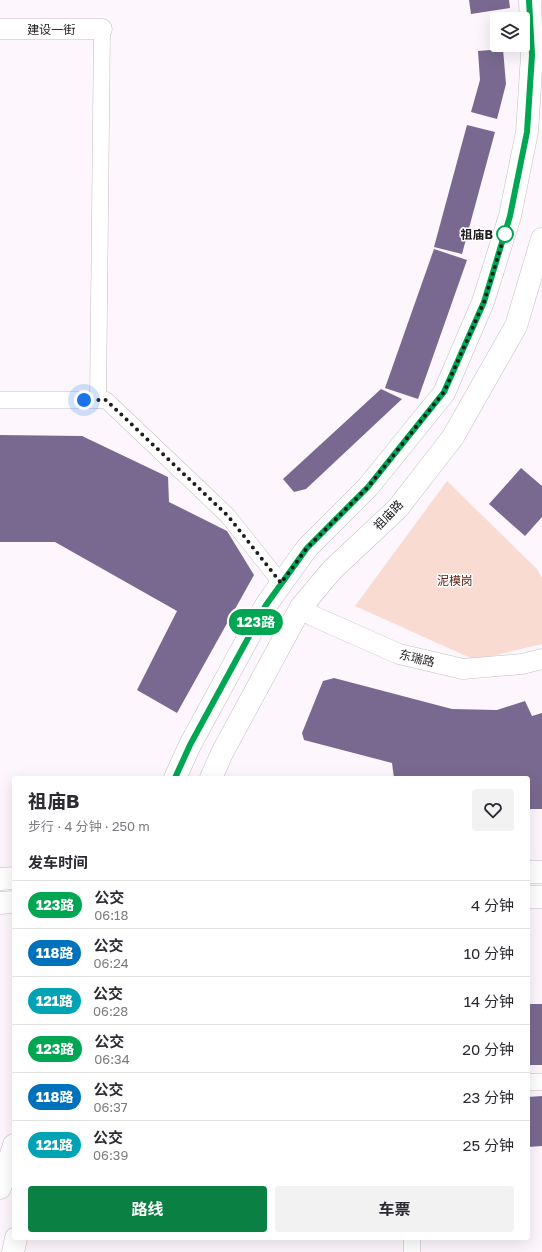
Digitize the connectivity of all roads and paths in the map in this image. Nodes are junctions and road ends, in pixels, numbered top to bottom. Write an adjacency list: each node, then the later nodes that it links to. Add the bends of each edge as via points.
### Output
1 (530, 0): 7 (main road, via 532,55 527,132 510,216 484,302 444,392 368,487 307,548)
2 (0, 29): 3 (street, 建设一街)
3 (102, 29): 6 (street)
4 (542, 239): 8 (main road, 祖庙路, via 516,326 453,437 398,508 332,570)
5 (0, 400): 6 (street)
6 (98, 400): 7 (street, via 106,400 228,516)
7 (281, 583): 10 (main road, via 266,605)
8 (301, 607): 9 (street, 东瑞路, via 313,616 399,654 463,669 522,664); 11 (main road, 祖庙路)
9 (542, 659)
10 (176, 776)
11 (212, 776)
12 (530, 872): 13 (main road)
13 (542, 872)
14 (12, 878): 15 (main road)
15 (0, 879)
16 (530, 897): 17 (main road)
17 (542, 897)
18 (12, 902): 19 (main road)
19 (0, 903)
20 (530, 1082): 21 (street)
21 (542, 1082)
22 (12, 1151): 23 (main road)
23 (0, 1188)
24 (16, 1240): 26 (main road)
25 (412, 1240): 27 (street)
26 (13, 1252)
27 (412, 1252)

